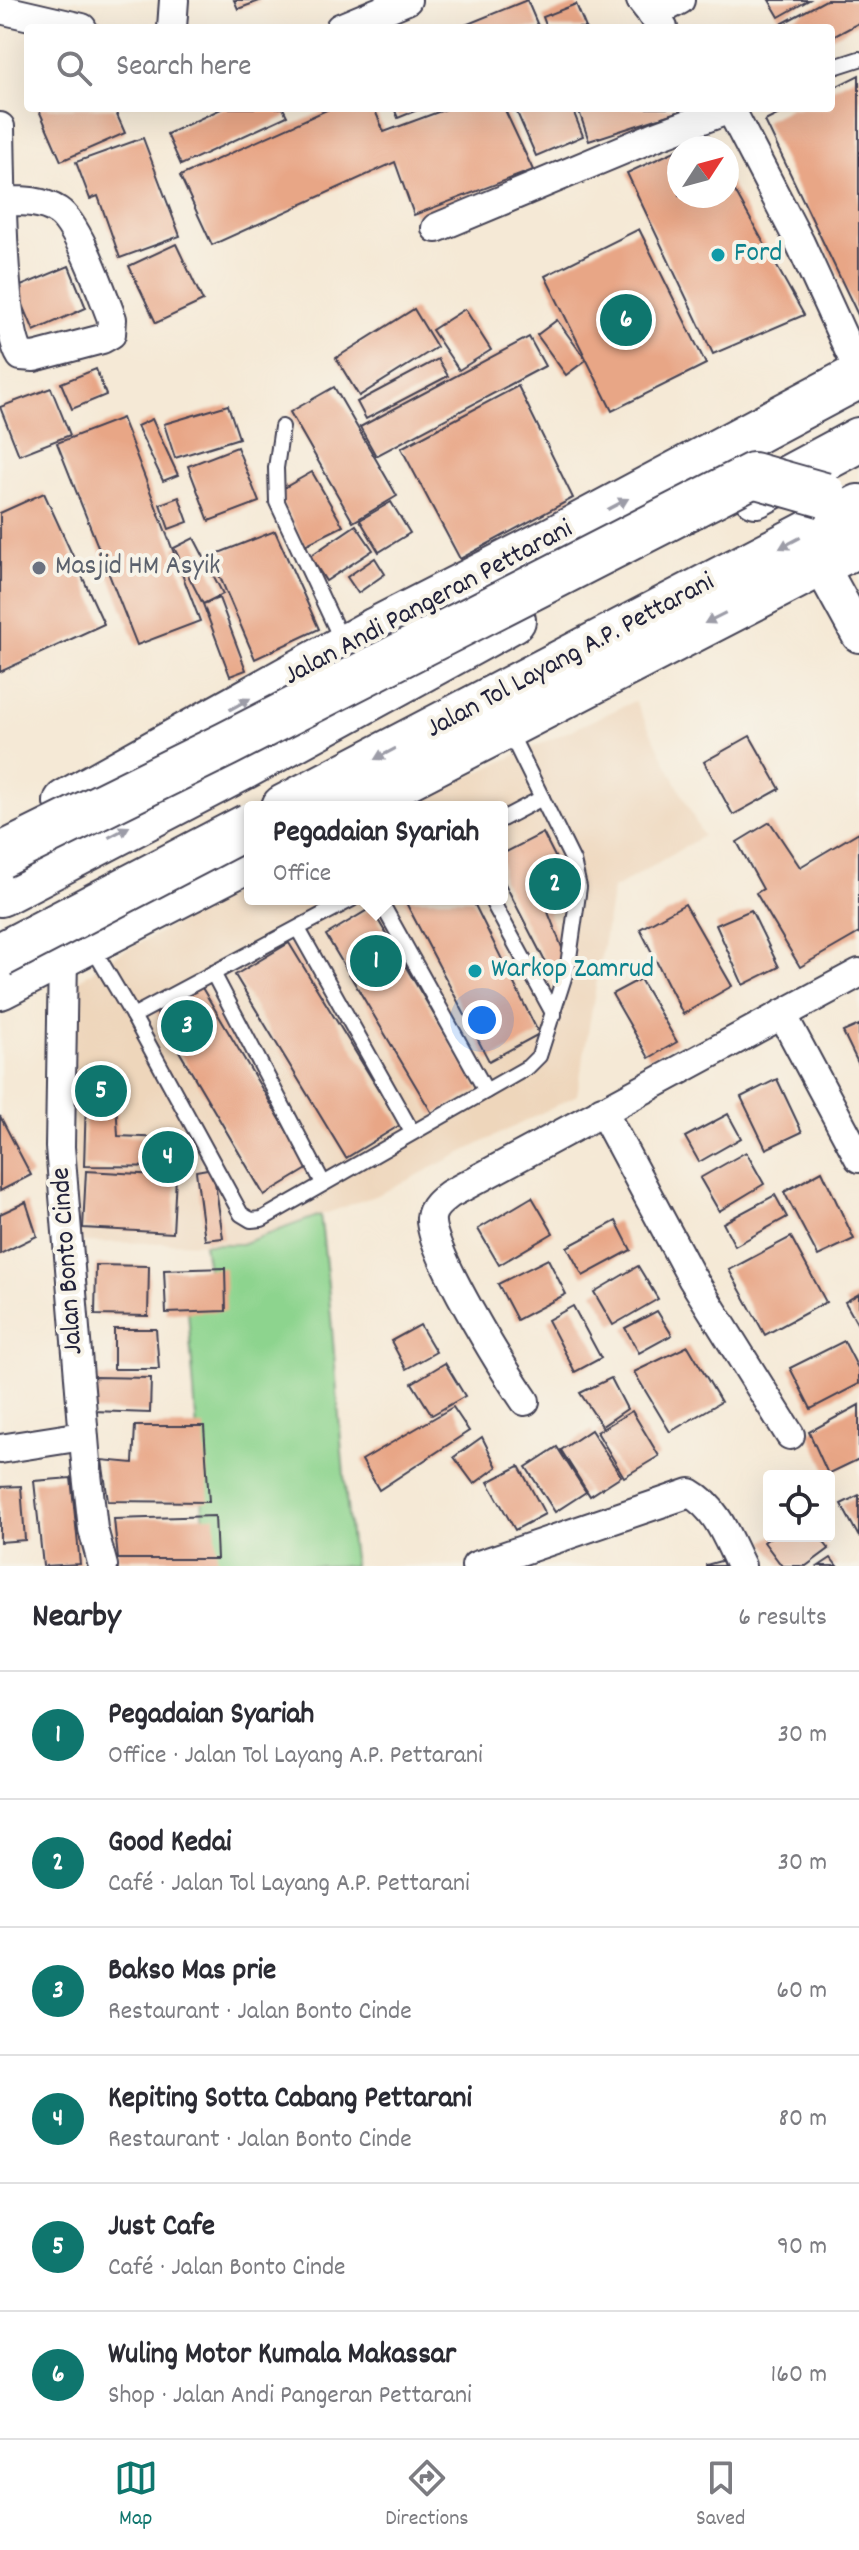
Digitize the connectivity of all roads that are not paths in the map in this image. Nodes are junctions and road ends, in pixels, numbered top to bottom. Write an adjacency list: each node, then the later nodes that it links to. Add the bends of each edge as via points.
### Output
1 (174, 0): 7 (street)
2 (407, 0): 8 (street)
3 (680, 0): 5 (street)
4 (0, 9): 6 (street)
5 (652, 14)
6 (65, 24)
7 (172, 24)
8 (350, 24)
9 (859, 59): 10 (lane)
10 (835, 67)
11 (720, 112): 15 (street)
12 (733, 112): 16 (street)
13 (0, 127): 14 (street)
14 (1, 201): 14 (street, via 44,205 66,219 112,319 111,334 34,357 21,356 12,326)
15 (436, 228)
16 (859, 374): 23 (highway, Jalan Andi Pangeran Pettarani, one-way to 16)
17 (282, 427): 23 (lane, via 274,484 277,502)
18 (859, 440): 32 (highway, Jalan Andi Pangeran Pettarani, one-way to 18)
19 (847, 493): 26 (highway, Jalan Tol Layang A.P. Pettarani, one-way to 26); 31 (highway, bridge, via 753,475)
20 (859, 544): 21 (highway)
21 (820, 564): 22 (street); 24 (highway, one-way to 24)
22 (859, 635)
23 (345, 647): 30 (highway, Jalan Andi Pangeran Pettarani, one-way to 23)
24 (506, 727): 25 (lane); 27 (highway)
25 (542, 798): 28 (lane); 46 (lane, via 573,861 579,887 568,965)
26 (295, 801)
27 (362, 801)
28 (508, 816)
29 (244, 828): 40 (highway, bridge)
30 (0, 836)
31 (0, 856)
32 (70, 857): 34 (highway, Jalan Andi Pangeran Pettarani); 39 (highway, via 44,897 59,927)
33 (244, 862): 39 (highway)
34 (0, 894)
35 (341, 905): 38 (lane)
36 (382, 905): 48 (lane)
37 (494, 905): 46 (lane)
38 (298, 929): 42 (lane); 50 (lane)
39 (86, 943): 44 (highway); 47 (lane); 55 (street, Jalan Bonto Cinde, via 60,1147)
40 (0, 955): 41 (highway)
41 (0, 964)
42 (213, 973): 47 (lane); 52 (lane)
43 (859, 973): 45 (street)
44 (0, 987)
45 (782, 1014): 49 (street); 51 (street)
46 (554, 1015): 48 (lane, via 539,1056)
47 (133, 1016): 52 (lane, via 241,1214 262,1219)
48 (486, 1091): 50 (lane)
49 (602, 1110): 53 (street, via 450,1194 431,1217 434,1236 459,1289); 54 (street, via 692,1278)
50 (412, 1132): 52 (lane)
51 (859, 1158)
52 (323, 1183)
53 (525, 1401)
54 (790, 1435)
55 (83, 1436): 56 (street); 57 (street, Jalan Bonto Cinde, via 93,1529)
56 (0, 1449)
57 (103, 1566)
58 (476, 1566): 59 (street, via 690,1493 715,1513)
59 (741, 1566)

